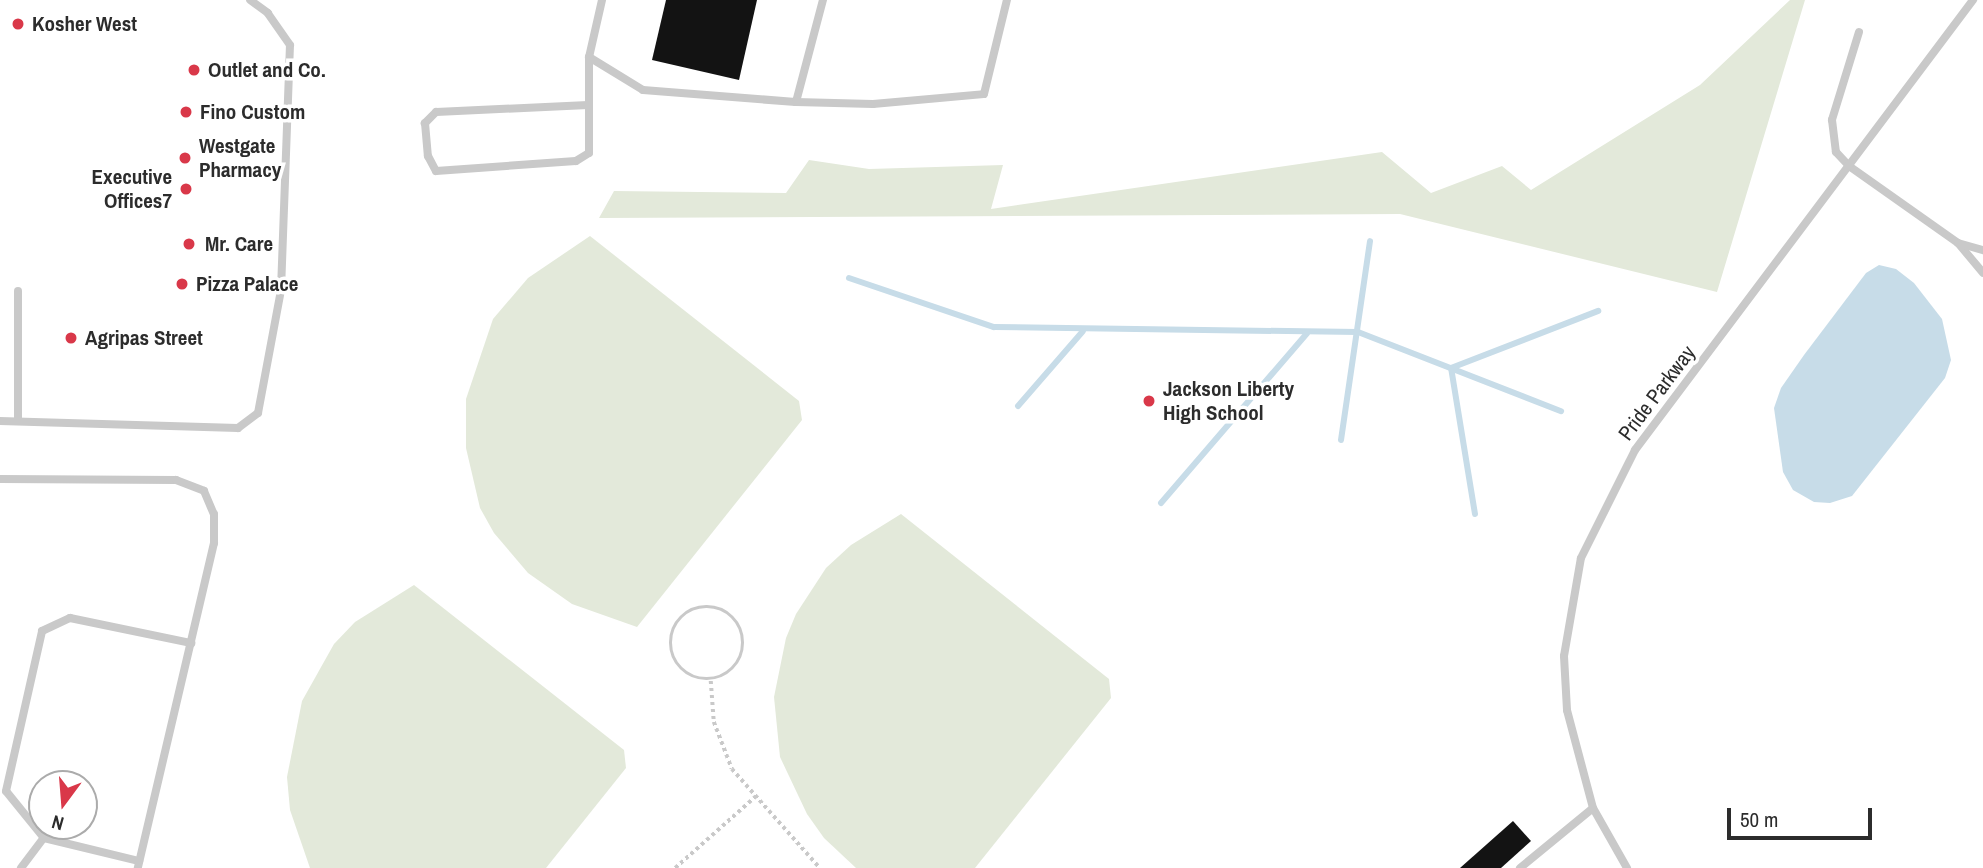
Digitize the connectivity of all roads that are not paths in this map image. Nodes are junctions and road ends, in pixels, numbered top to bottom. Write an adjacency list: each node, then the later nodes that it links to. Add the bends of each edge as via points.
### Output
1 (250, 0): 16 (lane, via 268,13 290,45 281,290 258,413 239,428)
2 (601, 0): 7 (lane)
3 (823, 0): 8 (lane)
4 (1007, 0): 8 (lane, via 984,94 873,104)
5 (1973, 0): 10 (lane, Pride Parkway)
6 (1859, 32): 10 (lane, via 1832,120 1836,152)
7 (589, 57): 8 (lane, via 643,90); 9 (lane)
8 (796, 102)
9 (588, 105): 9 (lane, via 436,112 425,123 428,156 436,171 576,161 589,153)
10 (1849, 166): 11 (lane); 19 (lane, Pride Parkway, via 1635,450 1581,558 1564,656 1566,697 1579,767)
11 (1958, 243): 12 (lane); 13 (lane)
12 (1983, 250)
13 (1983, 273)
14 (18, 291): 16 (lane)
15 (0, 421): 16 (lane)
16 (18, 421)
17 (0, 479): 18 (lane, via 176,480 204,491 214,514 214,542)
18 (191, 643): 20 (lane, via 70,618 42,631 6,791); 23 (lane)
19 (1594, 808): 25 (lane); 26 (lane, Pride Parkway)
20 (28, 818)
21 (42, 840): 24 (lane)
22 (51, 840): 23 (lane)
23 (139, 864)
24 (21, 868)
25 (1520, 868)
26 (1627, 868)

